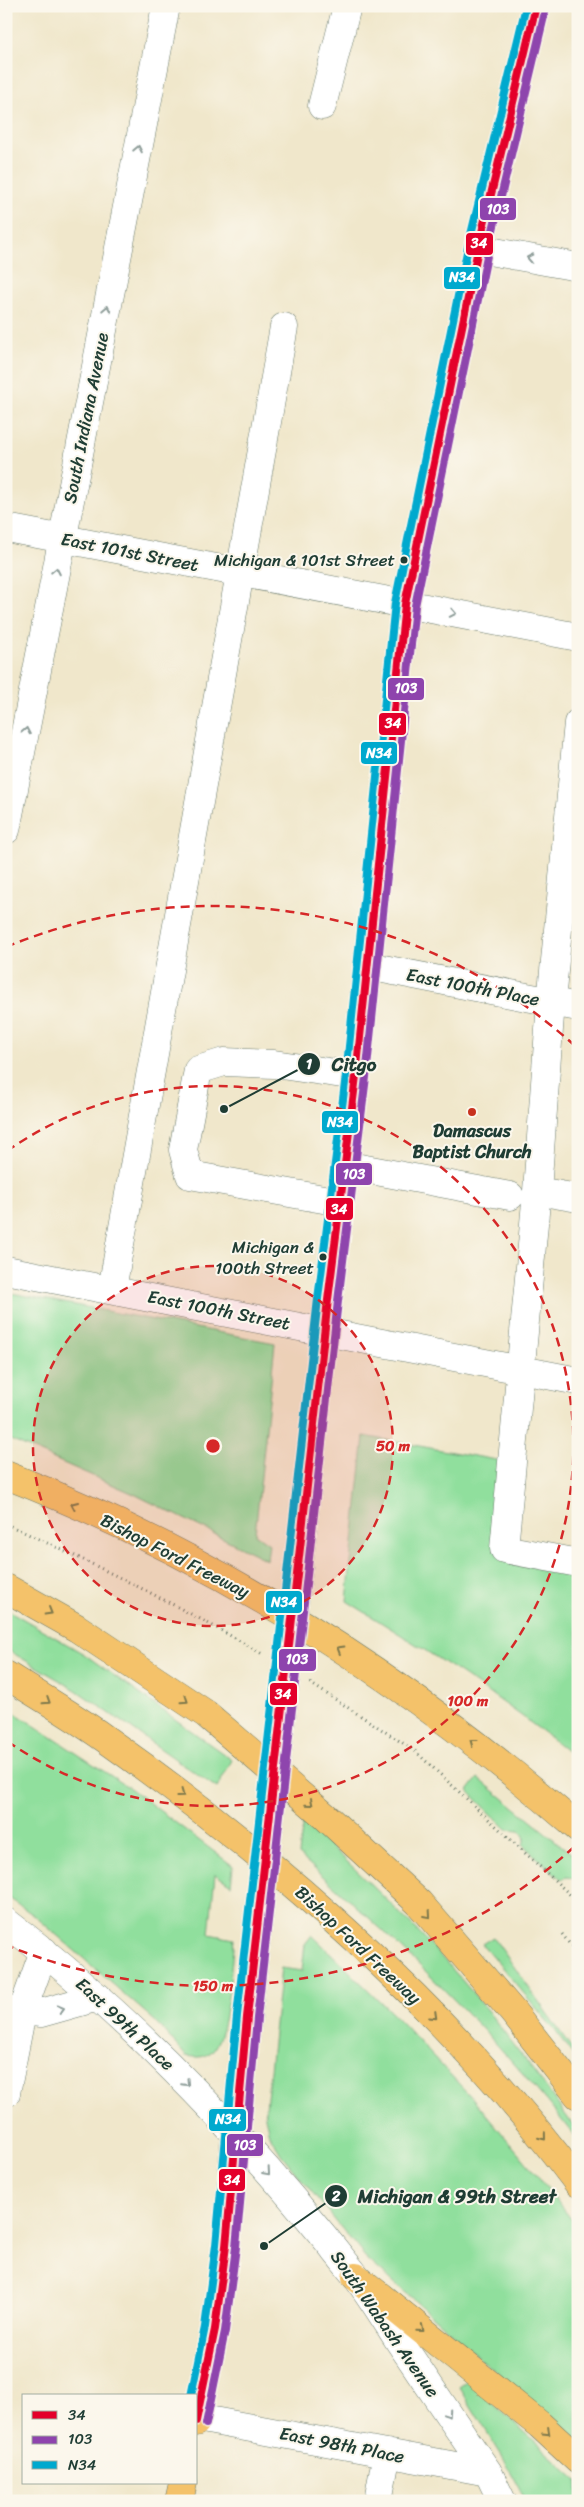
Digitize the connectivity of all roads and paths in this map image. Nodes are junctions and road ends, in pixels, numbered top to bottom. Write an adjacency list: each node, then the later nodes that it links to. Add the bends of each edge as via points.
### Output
1 (166, 6): 9 (street, South Indiana Avenue, one-way to 1)
2 (347, 6): 4 (street)
3 (536, 6): 5 (main road)
4 (322, 106)
5 (478, 249): 6 (street, one-way to 5); 11 (main road)
6 (578, 267)
7 (284, 327): 10 (street)
8 (6, 528): 9 (street, East 101st Street)
9 (63, 539): 10 (street, East 101st Street); 15 (street, South Indiana Avenue, one-way to 9)
10 (240, 574): 11 (street, East 101st Street); 26 (street)
11 (405, 604): 12 (street, East 101st Street, one-way to 12); 16 (main road)
12 (578, 637)
13 (578, 723): 14 (street)
14 (573, 824): 17 (street)
15 (6, 830)
16 (368, 966): 17 (street, East 100th Place); 19 (main road)
17 (551, 1002): 18 (street, East 100th Place); 21 (street)
18 (578, 1007)
19 (356, 1076): 20 (main road); 24 (street, via 274,1064 224,1062 198,1070 183,1150 190,1175)
20 (344, 1165): 22 (street); 24 (main road)
21 (537, 1191): 23 (street); 28 (street)
22 (510, 1196)
23 (578, 1198)
24 (340, 1202): 27 (main road)
25 (6, 1270): 26 (street, East 100th Street)
26 (112, 1289): 27 (street, East 100th Street)
27 (325, 1331): 28 (street, East 100th Street); 45 (main road, bridge)
28 (518, 1370): 29 (street, East 100th Street); 31 (street, via 504,1549)
29 (578, 1381)
30 (6, 1475): 34 (main road, Bishop Ford Freeway, one-way to 30, via 380,1673 243,1590 126,1528)
31 (578, 1563)
32 (6, 1588): 44 (main road, one-way to 44, via 77,1628 206,1714 326,1817 419,1903 513,2012)
33 (6, 1675): 46 (main road, Bishop Ford Freeway, one-way to 46, via 102,1736 214,1819 343,1928 466,2047)
34 (512, 1771): 35 (main road); 36 (main road, Bishop Ford Freeway)
35 (578, 1804)
36 (578, 1828)
37 (6, 1922): 39 (street, East 99th Place)
38 (562, 1934): 40 (path)
39 (44, 1951): 41 (street, East 99th Place); 42 (street)
40 (578, 1955)
41 (98, 1996): 42 (street, one-way to 41, via 42,2013); 45 (street, East 99th Place, one-way to 45, via 150,2045)
42 (14, 2011): 43 (street)
43 (6, 2093)
44 (578, 2095)
45 (235, 2135): 47 (street, South Wabash Avenue, one-way to 47); 48 (main road, via 226,2246 215,2329)
46 (578, 2183)
47 (356, 2277): 51 (main road, one-way to 51, via 540,2425); 52 (street, South Wabash Avenue, one-way to 52)
48 (198, 2415)
49 (198, 2420): 50 (street, East 98th Place)
50 (387, 2453): 52 (street, East 98th Place); 55 (street)
51 (578, 2460)
52 (488, 2472): 56 (street, South Wabash Avenue)
53 (182, 2484): 54 (main road)
54 (179, 2501)
55 (378, 2501)
56 (502, 2501)

